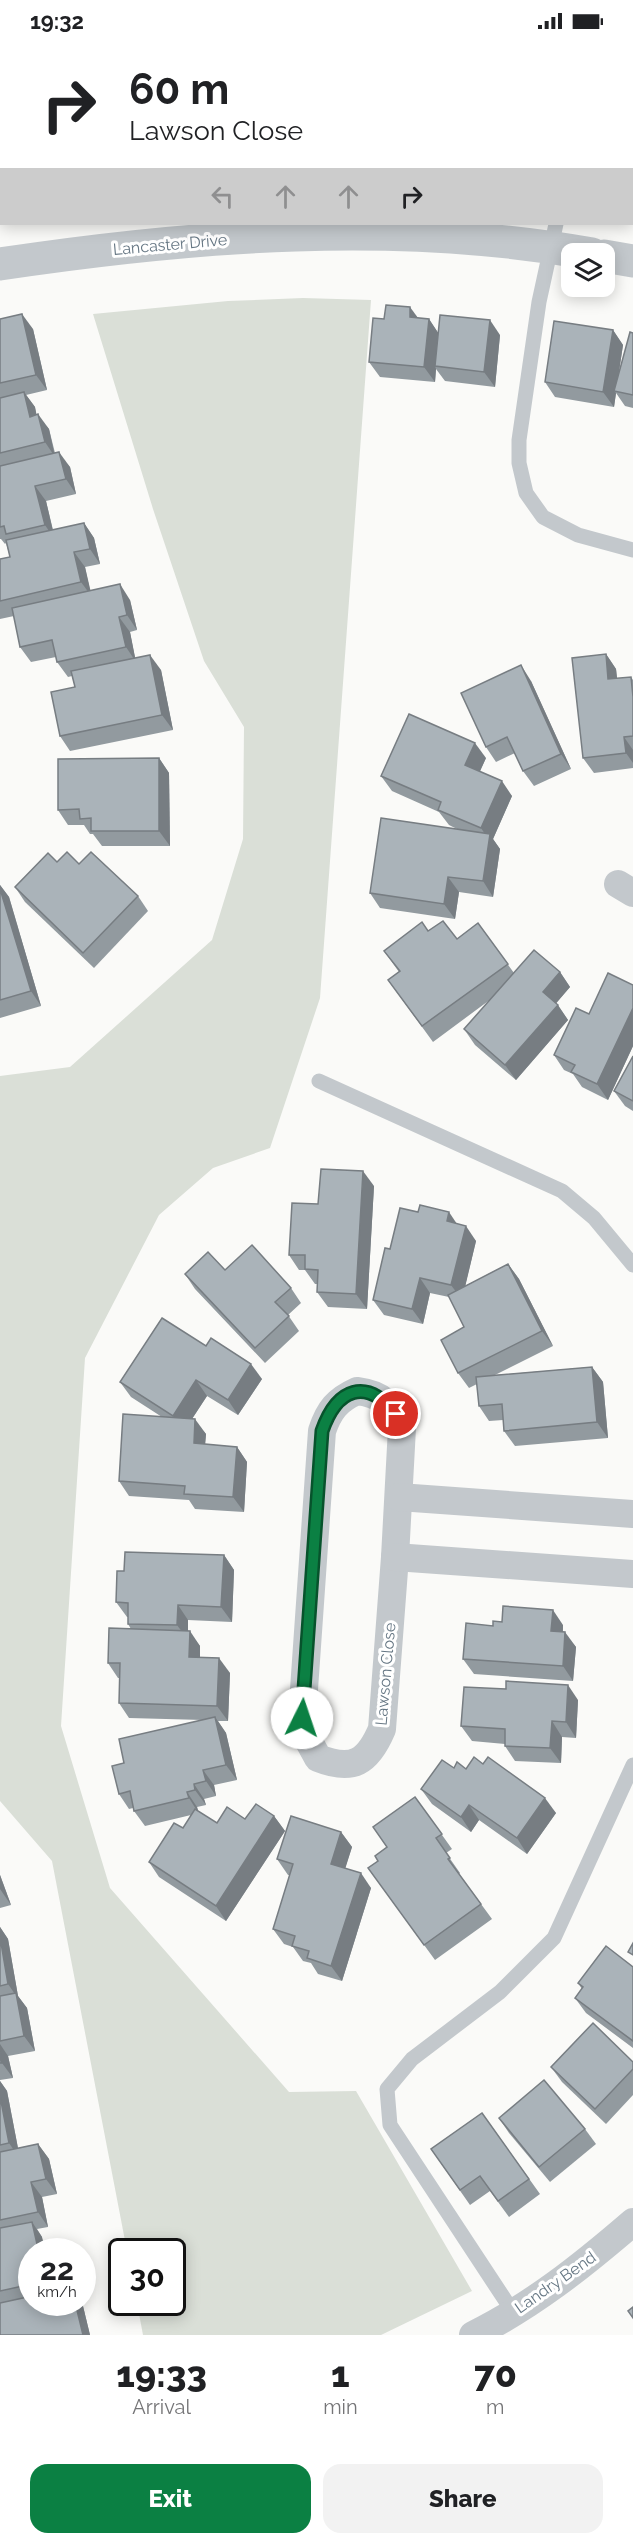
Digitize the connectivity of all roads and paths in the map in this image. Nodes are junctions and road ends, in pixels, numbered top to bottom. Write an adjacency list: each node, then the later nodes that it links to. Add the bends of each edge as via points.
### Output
1 (287, 230): 2 (street, Lancaster Drive); 3 (street, Lancaster Drive, via 467,239)
2 (215, 231): 7 (street, Lancaster Drive)
3 (554, 235): 4 (street, Lancaster Drive); 8 (lane, via 539,302 519,440 519,463 526,492 543,517 578,535)
4 (570, 243)
5 (615, 258): 6 (street)
6 (633, 261)
7 (0, 264)
8 (633, 550)
9 (319, 1081): 10 (lane, via 562,1191 594,1218)
10 (633, 1265)
11 (399, 1497): 12 (street); 13 (street, Lawson Close); 13 (street, Lawson Close, via 402,1428 396,1414 371,1393 357,1391 340,1399 328,1413 322,1431 302,1718 318,1758 331,1764 353,1765 366,1757 382,1729)
12 (633, 1514)
13 (396, 1557): 14 (street)
14 (633, 1574)
15 (633, 1765): 17 (lane, via 554,1938 500,1992 412,2059 387,2089 390,2125)
16 (633, 2222): 17 (street, Landry Bend, via 573,2273)
17 (513, 2312): 18 (street, Landry Bend)
18 (473, 2335)

